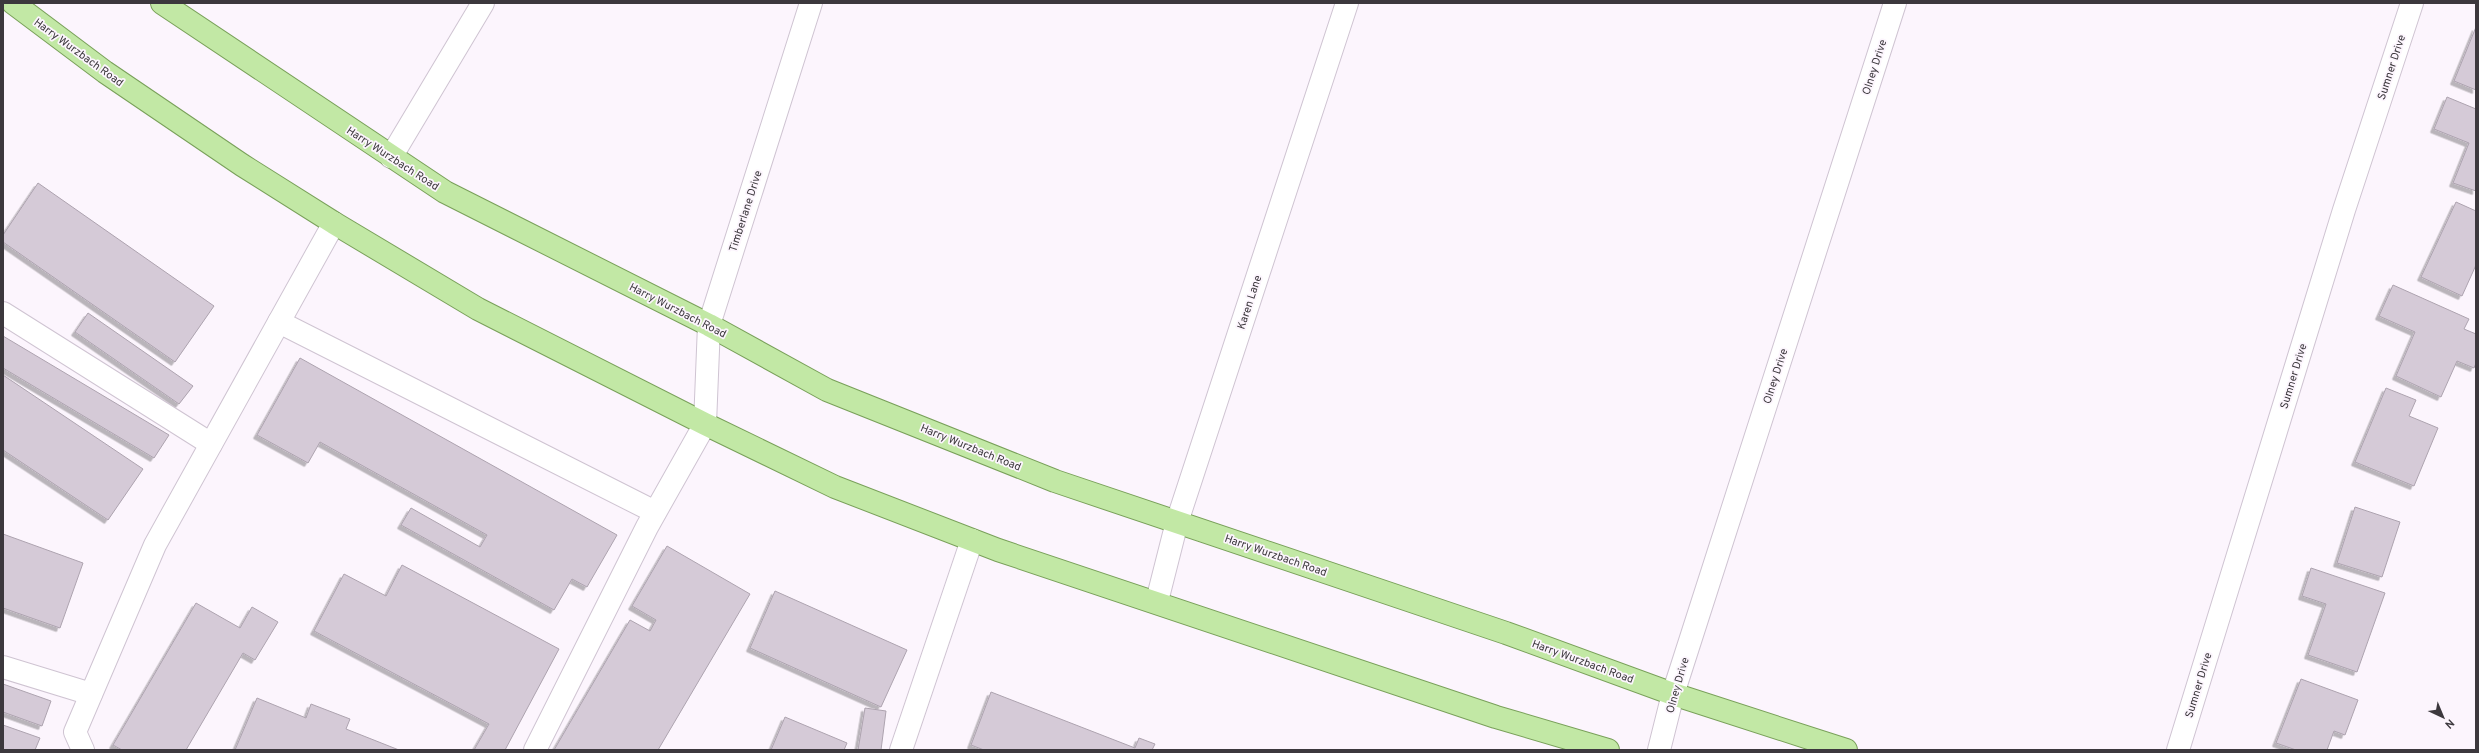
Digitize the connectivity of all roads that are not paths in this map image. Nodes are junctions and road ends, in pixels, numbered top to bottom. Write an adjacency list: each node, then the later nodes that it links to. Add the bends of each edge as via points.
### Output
1 (13, 3): 9 (main road, Harry Wurzbach Road, via 105,72 242,165)
2 (162, 3): 8 (main road, Harry Wurzbach Road)
3 (483, 3): 8 (street)
4 (811, 3): 12 (street, Timberlane Drive)
5 (1347, 3): 16 (street, Karen Lane)
6 (1895, 3): 21 (street, Olney Drive)
7 (2412, 3): 28 (street, Sumner Drive, via 2344,210)
8 (391, 157): 12 (main road, Harry Wurzbach Road, via 445,192)
9 (334, 223): 11 (street); 13 (main road, Harry Wurzbach Road, via 478,309)
10 (3, 313): 14 (street)
11 (279, 322): 14 (street); 15 (street)
12 (709, 325): 13 (street, Timberlane Drive); 16 (main road, Harry Wurzbach Road, via 827,390 1055,481)
13 (705, 424): 15 (street); 17 (main road, Harry Wurzbach Road, via 834,487)
14 (212, 444): 20 (street, via 155,545)
15 (651, 519): 23 (street)
16 (1177, 522): 18 (street, Karen Lane); 21 (main road, Harry Wurzbach Road, via 1506,633)
17 (972, 540): 18 (main road, Harry Wurzbach Road); 24 (street)
18 (1157, 602): 25 (main road, Harry Wurzbach Road, via 1496,717)
19 (3, 667): 20 (street)
20 (91, 694): 22 (street, via 75,732)
21 (1674, 694): 26 (street, Olney Drive); 27 (main road, Harry Wurzbach Road)
22 (83, 750)
23 (536, 750)
24 (901, 750)
25 (1608, 750)
26 (1659, 750)
27 (1846, 750)
28 (2178, 750)

